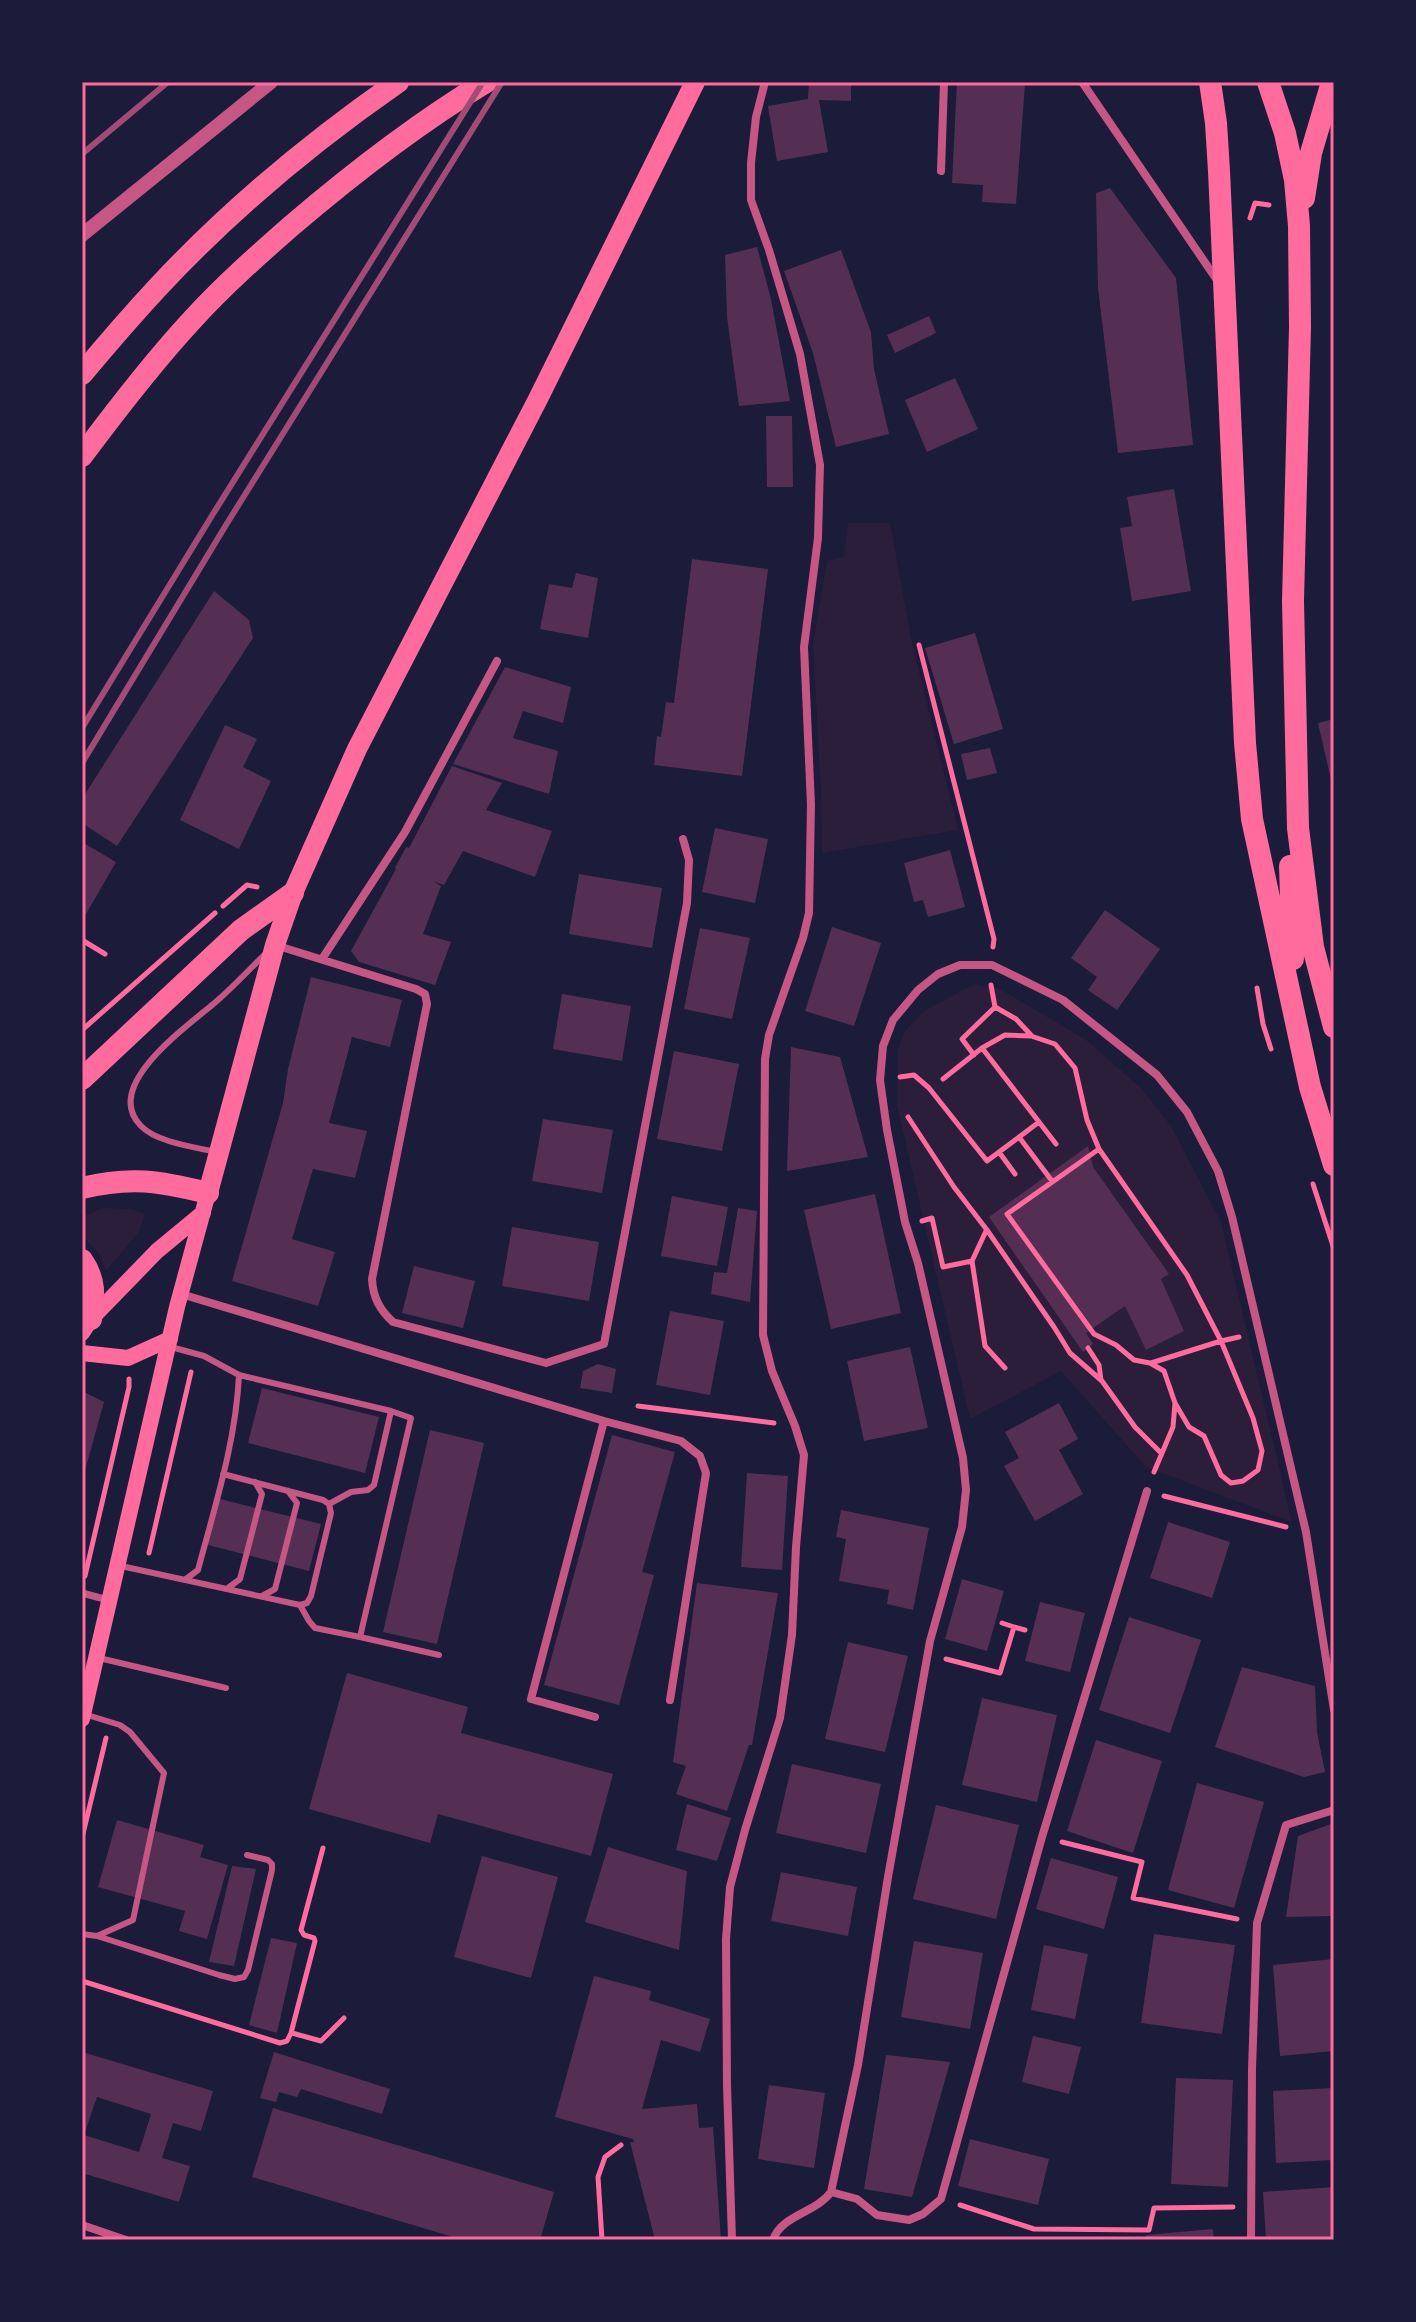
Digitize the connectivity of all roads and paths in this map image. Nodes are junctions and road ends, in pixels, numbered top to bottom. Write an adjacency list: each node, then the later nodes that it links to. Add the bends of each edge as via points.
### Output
1 (271, 82): 15 (street)
2 (398, 82): 16 (highway, via 227,219)
3 (486, 82): 18 (highway, via 382,151 260,253 193,318)
4 (695, 82): 22 (main road, via 357,749)
5 (765, 82): 70 (street, via 756,117 751,200 800,354 820,465 818,538 804,647 811,805 809,913 765,1059 763,1335)
6 (944, 82): 11 (street)
7 (1082, 82): 17 (street, via 1224,290)
8 (1210, 82): 30 (highway, via 1219,171 1245,743 1252,819)
9 (1270, 82): 13 (highway, via 1295,180); 30 (highway, via 1291,238 1285,616)
10 (1332, 82): 13 (highway, via 1311,153)
11 (941, 171)
12 (1270, 205): 14 (path, via 1255,203)
13 (1299, 226): 31 (highway, via 1293,601 1298,828 1313,947)
14 (1245, 232)
15 (82, 235)
16 (82, 374)
17 (1229, 449)
18 (82, 456)
19 (919, 645): 23 (path)
20 (497, 661): 27 (street, via 405,832)
21 (683, 839): 27 (street, via 689,860 687,903 604,1344 546,1363 393,1322 383,1313 372,1279 427,1004 425,994 416,989)
22 (293, 893): 25 (main road); 35 (highway, via 241,930)
23 (994, 939)
24 (82, 940): 26 (path)
25 (275, 945): 27 (street); 44 (main road); 44 (lane, via 147,1062 131,1091 135,1119 153,1135)
26 (105, 954)
27 (322, 959)
28 (992, 965): 29 (path); 50 (street, via 960,965 938,974 893,1020 883,1046 880,1080); 56 (street, via 1063,1000 1157,1075 1187,1112 1218,1171)
29 (995, 1007): 32 (path); 34 (path, via 962,1039)
30 (1296, 1016): 45 (highway)
31 (1334, 1027)
32 (1031, 1036): 33 (path, via 1005,1035); 42 (path, via 1055,1044 1075,1068)
33 (982, 1048): 34 (path); 39 (path)
34 (974, 1055): 36 (path)
35 (82, 1079)
36 (943, 1079)
37 (900, 1088): 43 (path, via 900,1077 914,1075 987,1161)
38 (906, 1111): 51 (path)
39 (1039, 1122): 40 (path); 41 (path)
40 (1019, 1137): 43 (path); 47 (path)
41 (1056, 1144)
42 (1099, 1149): 47 (path); 57 (path, via 1187,1275)
43 (999, 1152): 46 (path)
44 (219, 1153): 49 (main road)
45 (1334, 1165)
46 (1015, 1174)
47 (1052, 1181): 62 (path, via 1007,1214 1094,1334 1134,1360)
48 (82, 1188): 49 (highway, via 141,1180)
49 (206, 1203): 54 (main road); 55 (main road)
50 (905, 1222): 53 (path, via 932,1218 943,1267); 89 (street, via 960,1443 966,1490 962,1527)
51 (987, 1230): 53 (path); 65 (path, via 1070,1353)
52 (82, 1260): 55 (highway, via 95,1287)
53 (972, 1261): 63 (path, via 985,1346)
54 (181, 1294): 58 (main road); 69 (street)
55 (86, 1326)
56 (1258, 1331): 57 (path); 77 (street)
57 (1221, 1341): 62 (path); 66 (path, via 1253,1418 1262,1451 1258,1470 1231,1483 1221,1475 1204,1436 1189,1427)
58 (169, 1342): 61 (main road); 64 (lane); 78 (main road)
59 (1088, 1348): 65 (path)
60 (82, 1353): 61 (main road)
61 (128, 1358): 81 (path, via 129,1387)
62 (1150, 1363): 66 (path, via 1164,1371)
63 (1005, 1368)
64 (239, 1375): 68 (lane); 72 (lane)
65 (1102, 1381): 71 (path)
66 (1175, 1403): 71 (path, via 1173,1427)
67 (633, 1405): 70 (path)
68 (391, 1411): 76 (lane, via 374,1485); 88 (lane, via 411,1418)
69 (604, 1421): 93 (street, via 681,1441 700,1456 706,1473); 96 (street, via 531,1699)
70 (795, 1426): 115 (street, via 804,1455 792,1635 780,1718 730,1887 727,2085)
71 (1161, 1453): 75 (path)
72 (223, 1474): 73 (lane); 79 (lane, via 198,1570)
73 (255, 1482): 74 (lane); 80 (lane, via 262,1494 240,1579)
74 (288, 1491): 76 (lane); 82 (lane, via 297,1503 275,1589)
75 (1147, 1491): 77 (path); 98 (street)
76 (329, 1504): 84 (lane, via 311,1596)
77 (1306, 1532): 94 (street)
78 (116, 1565): 79 (lane); 83 (main road)
79 (186, 1579): 80 (lane)
80 (228, 1588): 82 (lane)
81 (82, 1591): 83 (street)
82 (262, 1596): 84 (lane)
83 (108, 1600): 91 (main road)
84 (300, 1605): 88 (lane, via 315,1628)
85 (1002, 1623): 86 (path)
86 (1014, 1627): 87 (path); 89 (path, via 1000,1673 936,1657 939,1643)
87 (1025, 1630)
88 (360, 1637): 90 (lane)
89 (930, 1641): 108 (street, via 858,2065)
90 (439, 1655)
91 (96, 1657): 92 (lane); 95 (main road)
92 (226, 1688)
93 (670, 1700)
94 (1334, 1710)
95 (83, 1716): 103 (lane, via 130,1732 164,1773 133,1920)
96 (595, 1717)
97 (1334, 1810): 101 (street, via 1286,1825)
98 (1042, 1837): 101 (path, via 1142,1862 1133,1898); 109 (street)
99 (323, 1848): 106 (path, via 301,1930 315,1941)
100 (247, 1855): 103 (lane, via 268,1860 272,1870 244,1977 219,1975)
101 (1257, 1923): 110 (street)
102 (82, 1934): 103 (lane)
103 (97, 1936)
104 (82, 1981): 106 (path, via 280,2043)
105 (344, 2018): 106 (path, via 321,2041)
106 (291, 2033)
107 (621, 2145): 114 (path, via 605,2157 598,2177)
108 (831, 2192): 109 (street, via 857,2199 877,2215 909,2220); 116 (street, via 820,2205 781,2227)
109 (941, 2199): 112 (path)
110 (1250, 2207): 112 (path, via 1154,2208 1149,2230); 118 (street)
111 (82, 2225): 113 (street)
112 (1034, 2229): 117 (path)
113 (126, 2240)
114 (602, 2240)
115 (732, 2240)
116 (773, 2240)
117 (1034, 2240)
118 (1251, 2240)

